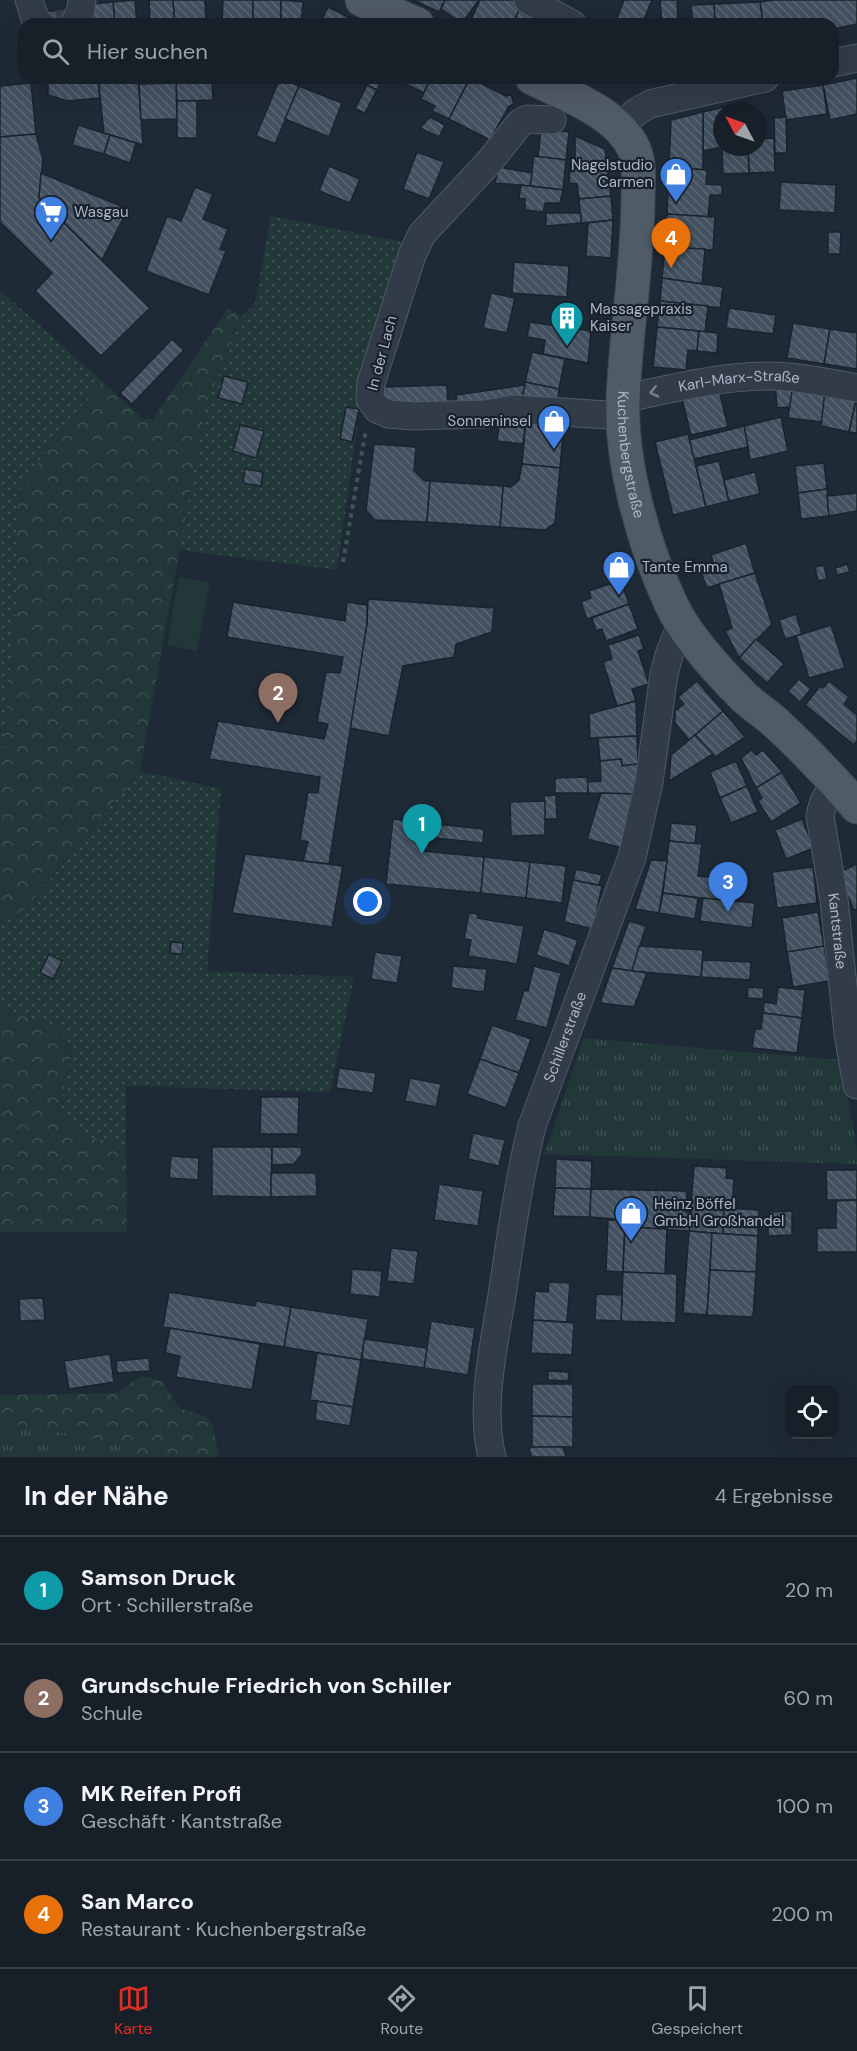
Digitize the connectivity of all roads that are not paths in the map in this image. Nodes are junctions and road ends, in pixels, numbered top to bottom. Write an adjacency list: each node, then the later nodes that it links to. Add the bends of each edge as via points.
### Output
1 (29, 0): 4 (street)
2 (362, 0): 5 (main road)
3 (528, 0): 6 (street)
4 (35, 18)
5 (403, 18)
6 (561, 18)
7 (857, 58): 8 (street)
8 (839, 62)
9 (544, 84): 12 (main road, Kuchenbergstraße)
10 (738, 84): 12 (street, via 650,104)
11 (552, 120): 14 (street, In der Lach, via 527,119 520,123 422,234 371,383 370,399 377,409 389,414 413,416 486,414 513,409)
12 (620, 128): 14 (main road, Kuchenbergstraße, via 634,150 638,173)
13 (857, 388): 14 (street, Karl-Marx-Straße, one-way to 14, via 759,376 682,386)
14 (623, 408): 15 (main road, Kuchenbergstraße, via 638,513 671,604)
15 (682, 623): 16 (main road, Kuchenbergstraße, via 744,697); 18 (street, Schillerstraße, via 664,674 649,782 632,857 525,1154 486,1407)
16 (847, 795): 17 (street, Kantstraße, via 827,793 820,816)
17 (857, 1085)
18 (492, 1457)

